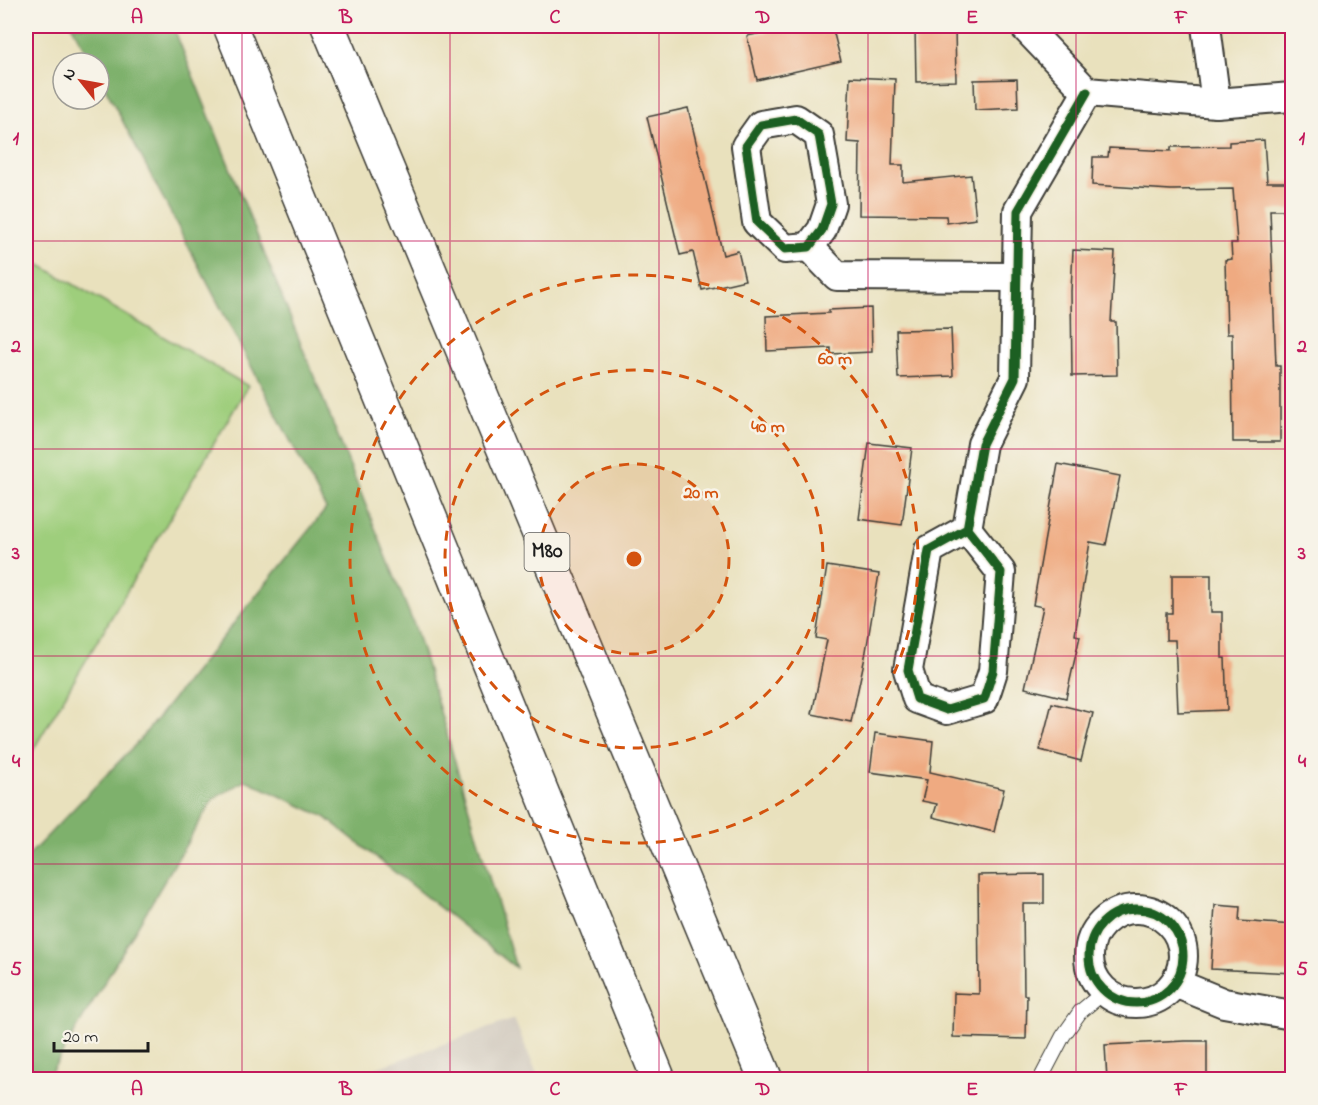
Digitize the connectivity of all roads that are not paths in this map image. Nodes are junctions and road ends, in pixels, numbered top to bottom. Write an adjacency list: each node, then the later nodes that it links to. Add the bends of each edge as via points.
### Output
1 (230, 26): 14 (highway)
2 (328, 26): 15 (highway, M80)
3 (1024, 26): 5 (street)
4 (1206, 26): 7 (street)
5 (1087, 92): 7 (street); 9 (street, via 1018,211)
6 (1293, 97): 7 (street)
7 (1216, 103)
8 (808, 247): 9 (street, via 837,276)
9 (1018, 277): 10 (street, via 1015,378 982,444)
10 (967, 529): 10 (street, via 1001,572 993,671 984,699 947,710 917,699 908,670 929,550)
11 (1175, 983): 12 (street, via 1164,995 1149,1002 1133,1004); 12 (street, via 1184,954 1173,926 1161,915 1132,908 1104,920 1089,947 1094,979); 13 (street, via 1224,1003)
12 (1104, 992): 16 (lane, via 1080,1012)
13 (1293, 1015)
14 (659, 1080)
15 (766, 1080)
16 (1040, 1080)

